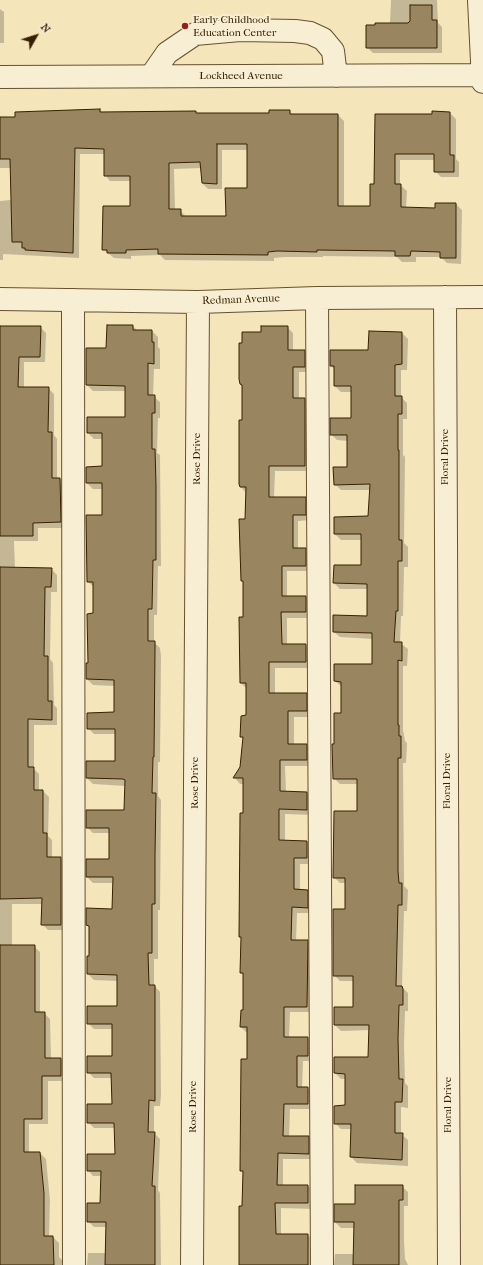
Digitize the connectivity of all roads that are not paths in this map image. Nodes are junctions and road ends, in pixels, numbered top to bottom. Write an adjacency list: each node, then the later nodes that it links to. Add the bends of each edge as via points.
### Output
1 (479, 0): 2 (street)
2 (483, 75): 4 (street, Lockheed Avenue); 6 (street)
3 (150, 76): 4 (street, Lockheed Avenue); 4 (street, via 167,53 195,34 240,30 295,31 310,33 323,39 333,51); 5 (street, Lockheed Avenue)
4 (336, 76)
5 (0, 77)
6 (483, 82)
7 (445, 297): 8 (street, Redman Avenue); 9 (street, Redman Avenue); 16 (street, Floral Drive)
8 (483, 297)
9 (317, 298): 12 (street, Redman Avenue); 15 (street)
10 (0, 299): 11 (street, Redman Avenue)
11 (73, 300): 12 (street, Redman Avenue); 13 (street)
12 (198, 302): 14 (street, Rose Drive)
13 (74, 1265)
14 (192, 1265)
15 (322, 1265)
16 (449, 1265)

